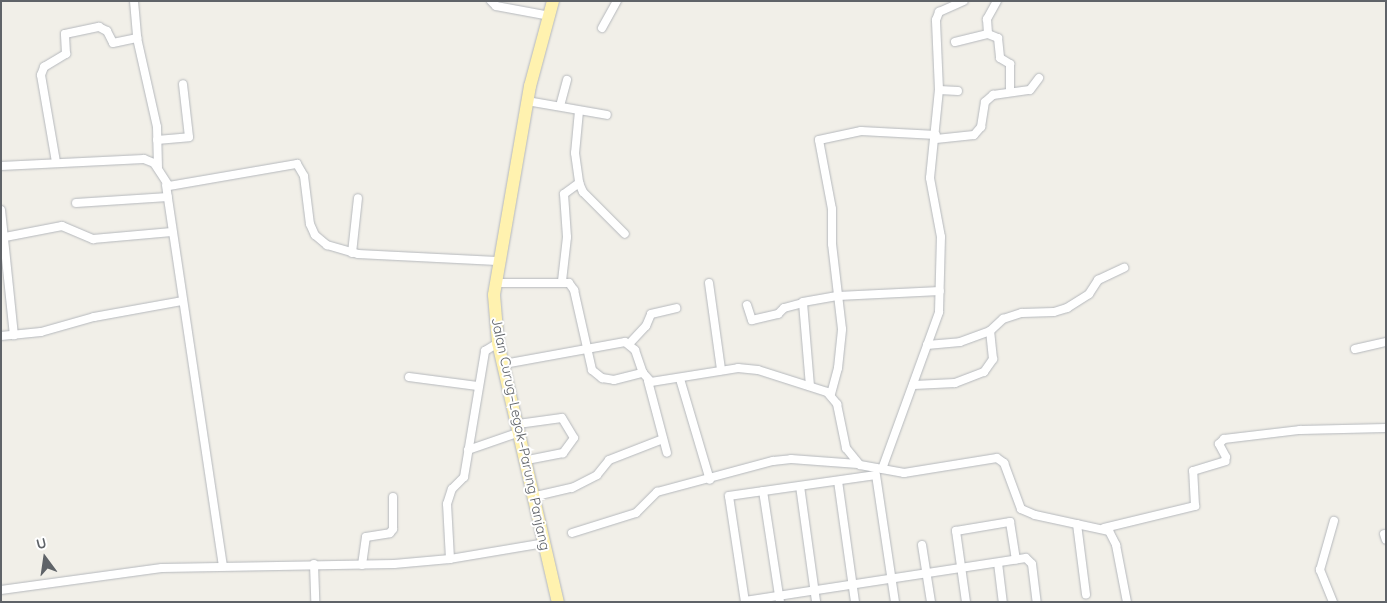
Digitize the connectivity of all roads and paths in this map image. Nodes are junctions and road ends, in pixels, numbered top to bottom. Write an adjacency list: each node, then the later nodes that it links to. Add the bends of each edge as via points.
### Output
1 (134, 1): 10 (street)
2 (491, 1): 7 (street, via 496,6)
3 (553, 1): 7 (main road, Jalan Curug–Legok–Parung Panjang)
4 (617, 1): 8 (street)
5 (964, 1): 15 (street, via 941,11 936,17)
6 (997, 1): 9 (street, via 987,19)
7 (550, 16): 18 (main road, Jalan Curug–Legok–Parung Panjang)
8 (602, 28)
9 (988, 34): 11 (street); 17 (street, via 998,38 1001,60 1010,64)
10 (137, 38): 23 (street, via 151,93); 24 (street, via 113,43 107,31 99,27 65,34 66,54 44,67 41,75)
11 (956, 42)
12 (1038, 78): 17 (street, via 1032,89)
13 (566, 80): 19 (street)
14 (183, 84): 23 (street, via 189,137)
15 (939, 90): 16 (street); 22 (street)
16 (958, 91)
17 (1010, 91): 22 (street, via 996,93 985,102 981,127 974,135)
18 (527, 101): 19 (street); 37 (main road, Jalan Curug–Legok–Parung Panjang)
19 (560, 106): 20 (street)
20 (579, 111): 21 (street); 27 (street, via 575,153)
21 (607, 115)
22 (936, 137): 42 (street, via 930,178 941,237); 43 (street, via 861,132 819,140 832,209 831,236)
23 (156, 140): 26 (street)
24 (56, 162): 25 (street); 26 (street, via 87,163 138,158 150,160)
25 (1, 166)
26 (158, 167): 28 (street)
27 (579, 182): 34 (street, via 583,192); 39 (street, via 564,194 567,237)
28 (166, 185): 29 (street); 36 (street, via 297,164 304,176 307,210 314,235 327,245)
29 (168, 197): 31 (street); 33 (street)
30 (358, 198): 36 (street)
31 (76, 203)
32 (1, 210): 35 (street)
33 (172, 232): 35 (street, via 93,239 62,226); 44 (street)
34 (625, 234)
35 (5, 237): 49 (street, via 5,272)
36 (352, 253): 37 (street)
37 (497, 261): 40 (main road, Jalan Curug–Legok–Parung Panjang)
38 (1124, 268): 48 (street, via 1098,280 1089,294 1067,308 1003,319)
39 (562, 281): 40 (street); 55 (street, via 574,290)
40 (495, 283): 52 (main road, Jalan Curug–Legok–Parung Panjang)
41 (708, 283): 58 (street)
42 (940, 291): 43 (street); 54 (street, via 939,312)
43 (838, 296): 45 (street); 66 (street, via 842,338)
44 (182, 301): 49 (street); 92 (street)
45 (803, 303): 46 (street, via 784,308 778,314 752,320); 65 (street)
46 (747, 306)
47 (676, 308): 53 (street, via 651,314 646,326)
48 (990, 331): 54 (street, via 960,342); 63 (street, via 993,359 984,372 955,383)
49 (14, 335): 50 (street)
50 (1, 336)
51 (1386, 342): 56 (street)
52 (498, 343): 57 (main road, Jalan Curug–Legok–Parung Panjang); 64 (street, via 485,351)
53 (629, 344): 55 (street, via 618,342); 59 (street)
54 (927, 345): 63 (street)
55 (588, 349): 57 (street); 59 (street, via 592,370 607,380)
56 (1355, 349)
57 (504, 364): 67 (main road, Jalan Curug–Legok–Parung Panjang)
58 (721, 370): 61 (street); 65 (street, via 758,370)
59 (643, 373): 62 (street)
60 (409, 377): 64 (street)
61 (680, 379): 62 (street); 75 (street)
62 (648, 381): 69 (street)
63 (913, 385): 74 (street)
64 (478, 386): 70 (street)
65 (810, 386): 66 (street)
66 (830, 394): 73 (street, via 837,404 846,448)
67 (519, 428): 70 (street); 72 (main road, Jalan Curug–Legok–Parung Panjang); 72 (street, via 562,418 574,438 563,453)
68 (1386, 428): 83 (street, via 1300,430 1224,439 1219,444 1225,461 1192,471 1195,506)
69 (663, 439): 71 (street); 79 (street, via 610,460 597,475 572,488)
70 (468, 450): 87 (street, via 464,477 452,489 446,511)
71 (667, 453)
72 (527, 460): 79 (main road, Jalan Curug–Legok–Parung Panjang)
73 (860, 465): 74 (street); 75 (street, via 782,459)
74 (882, 469): 82 (street, via 915,472 997,458 1004,463 1021,509)
75 (710, 480): 84 (street, via 657,492 636,513)
76 (838, 481): 77 (street); 95 (street, via 876,475); 96 (street)
77 (800, 486): 78 (street); 98 (street)
78 (763, 491): 100 (street); 101 (street, via 729,496)
79 (536, 496): 85 (main road, Jalan Curug–Legok–Parung Panjang)
80 (393, 497): 91 (street, via 394,529 390,533 366,537)
81 (1334, 521): 112 (street, via 1320,570)
82 (1077, 524): 83 (street); 99 (street)
83 (1104, 528): 111 (street, via 1114,539)
84 (572, 533)
85 (545, 543): 87 (street); 103 (main road, Jalan Curug–Legok–Parung Panjang)
86 (922, 544): 94 (street)
87 (450, 559): 91 (street)
88 (1016, 560): 89 (street); 93 (street, via 1010,522 956,531); 110 (street, via 1026,558 1032,564)
89 (998, 562): 93 (street); 109 (street)
90 (314, 564): 91 (street); 92 (street); 102 (street)
91 (362, 565)
92 (223, 566): 97 (street, via 124,572)
93 (961, 568): 94 (street); 108 (street)
94 (926, 573): 95 (street); 107 (street)
95 (891, 579): 96 (street); 106 (street)
96 (852, 584): 98 (street); 105 (street)
97 (1, 590)
98 (815, 590): 100 (street); 104 (street)
99 (1086, 594)
100 (779, 599): 101 (street)
101 (745, 601)
102 (315, 602)
103 (558, 602)
104 (816, 602)
105 (855, 602)
106 (895, 602)
107 (931, 602)
108 (966, 602)
109 (1003, 602)
110 (1038, 602)
111 (1127, 602)
112 (1333, 602)

